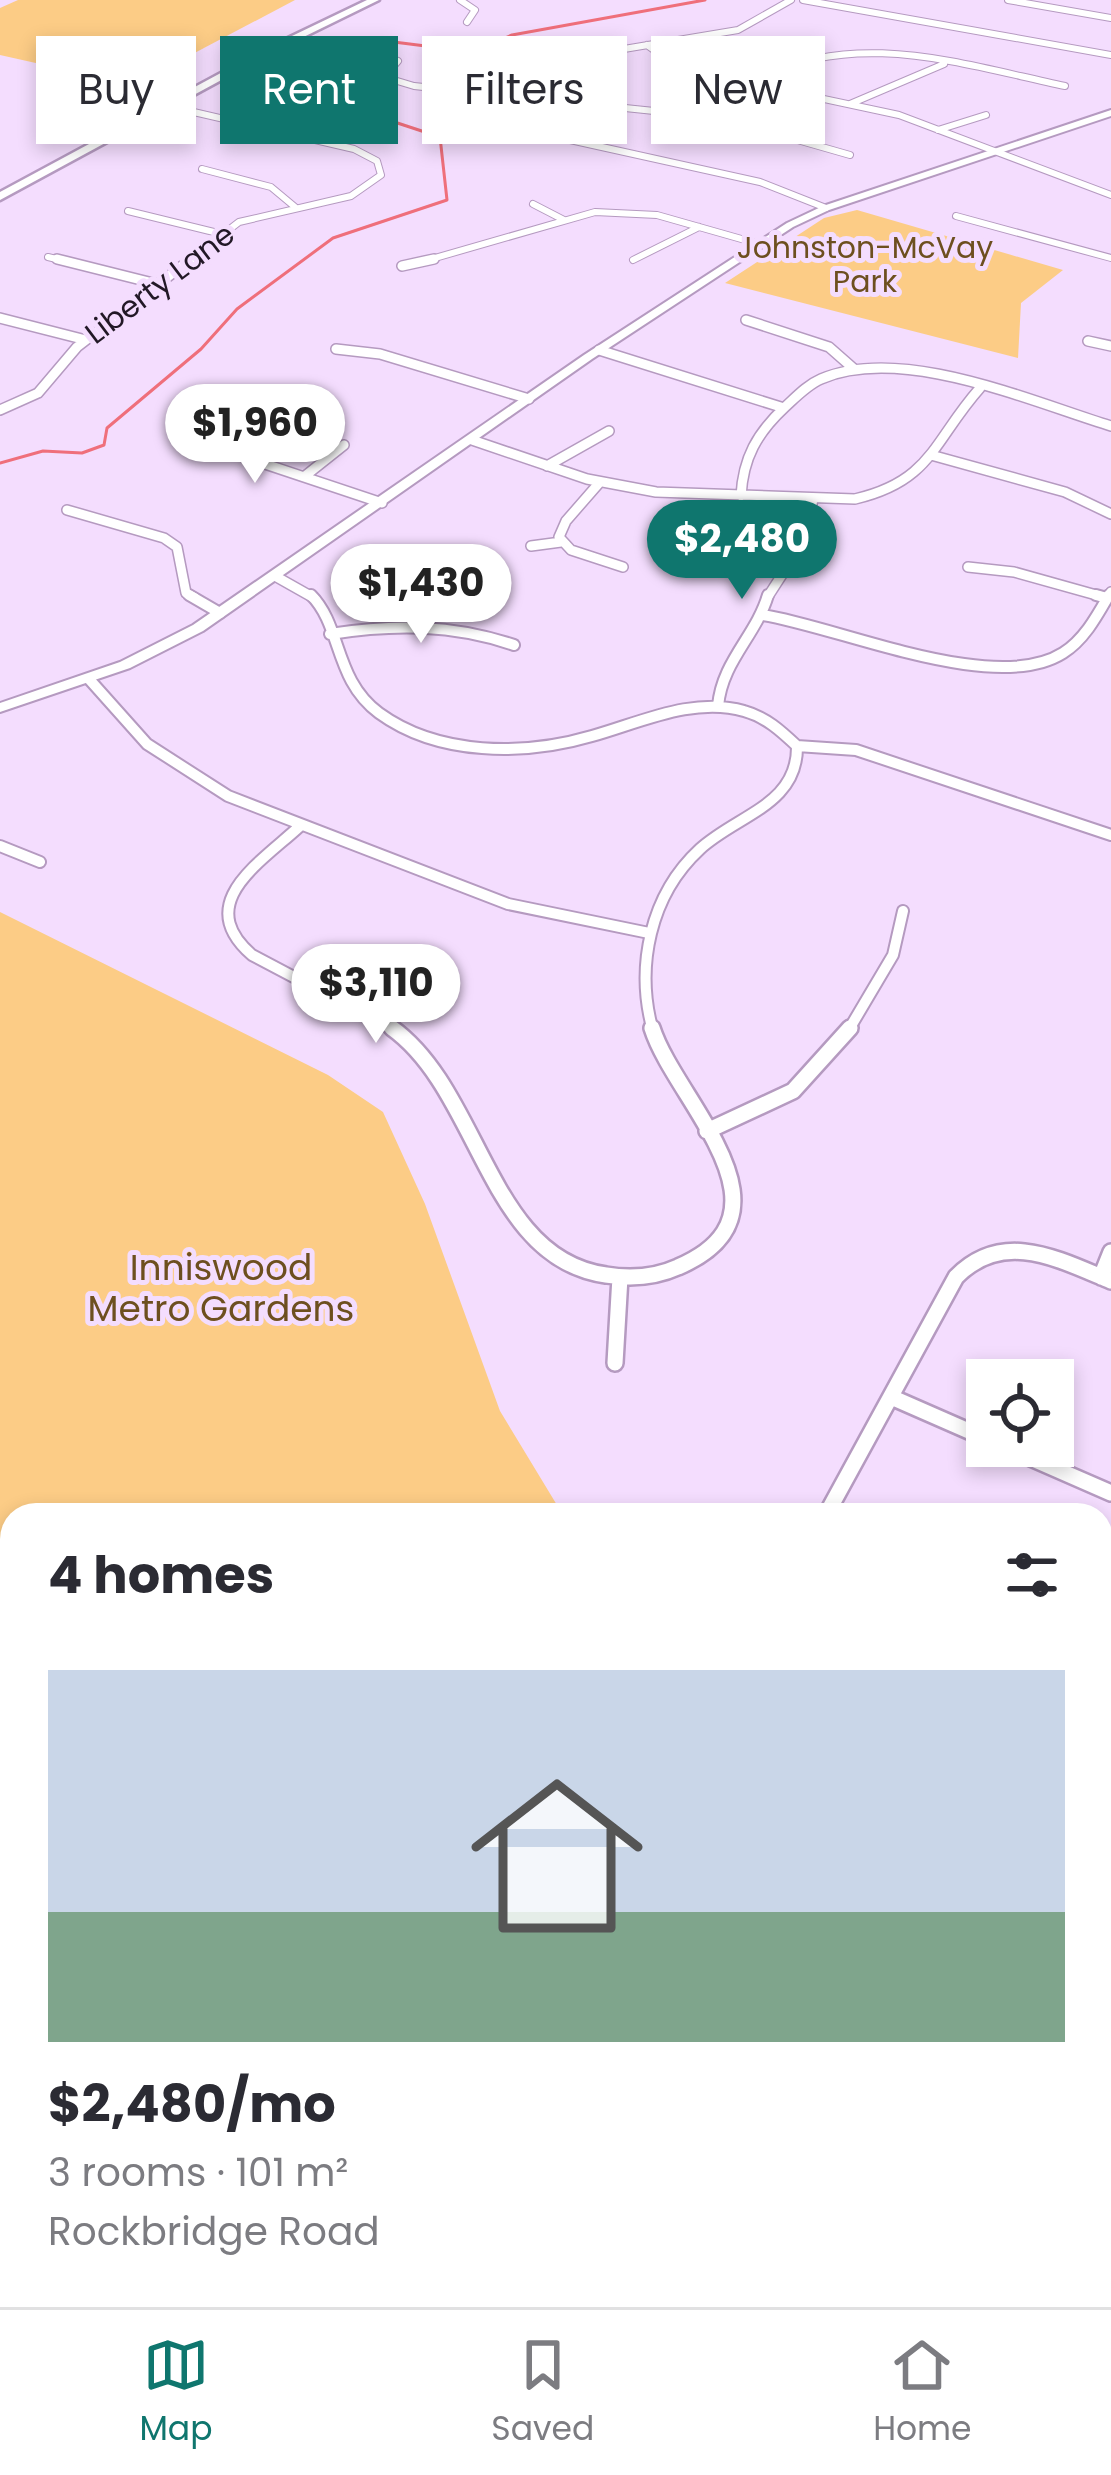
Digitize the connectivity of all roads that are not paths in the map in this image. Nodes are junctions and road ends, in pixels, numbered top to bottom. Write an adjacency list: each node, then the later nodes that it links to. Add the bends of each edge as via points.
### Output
1 (358, 0): 16 (main road)
2 (374, 0): 17 (main road)
3 (460, 0): 8 (street, via 475,10)
4 (791, 0): 9 (street, via 738,30)
5 (802, 0): 12 (street)
6 (1008, 0): 7 (street)
7 (1111, 17)
8 (466, 22)
9 (647, 45): 10 (street); 11 (street)
10 (627, 48)
11 (651, 48)
12 (1111, 55)
13 (825, 56): 14 (street, via 850,49)
14 (944, 64): 15 (street); 19 (street)
15 (1065, 86)
16 (196, 88)
17 (196, 89)
18 (825, 99): 19 (street)
19 (850, 104): 23 (street)
20 (196, 112): 35 (street, Liberty Lane, via 354,148 380,165 377,181 357,194)
21 (1111, 113): 27 (street)
22 (986, 115): 23 (street)
23 (938, 130): 27 (street)
24 (93, 144): 29 (main road)
25 (588, 144): 36 (street, via 760,182)
26 (812, 144): 28 (street)
27 (991, 153): 32 (street); 36 (street)
28 (850, 155)
29 (63, 160): 31 (main road); 33 (main road)
30 (202, 170): 35 (street, via 271,187)
31 (0, 188)
32 (1111, 195)
33 (0, 197)
34 (533, 204): 39 (street)
35 (295, 206): 41 (street, Liberty Lane, via 249,217)
36 (826, 208): 42 (street)
37 (128, 212): 41 (street)
38 (956, 215): 44 (street)
39 (564, 220): 40 (street, via 619,211); 46 (street)
40 (699, 227): 42 (street); 45 (street)
41 (222, 234): 47 (street, Liberty Lane)
42 (759, 244): 54 (street)
43 (48, 257): 47 (street)
44 (1111, 258)
45 (633, 260)
46 (403, 266)
47 (157, 284): 50 (street, Liberty Lane)
48 (0, 318): 50 (street)
49 (746, 320): 55 (street, via 829,347)
50 (86, 340): 59 (street, Liberty Lane, via 38,393)
51 (1088, 341): 52 (street)
52 (1111, 346)
53 (336, 349): 57 (street, via 380,354)
54 (599, 350): 57 (street); 58 (street)
55 (854, 370): 56 (street, via 900,369); 58 (street, via 820,380)
56 (980, 388): 61 (street); 65 (street)
57 (529, 399): 63 (street)
58 (784, 408): 69 (street, via 755,435)
59 (0, 410)
60 (254, 412): 67 (street, via 233,433 232,447)
61 (1111, 426)
62 (609, 431): 66 (street)
63 (472, 440): 66 (street); 71 (street)
64 (344, 446): 67 (street)
65 (931, 455): 70 (street, via 898,489); 73 (street, via 1065,492)
66 (547, 466): 68 (street)
67 (305, 476): 71 (street)
68 (601, 482): 69 (street); 74 (street, via 562,526)
69 (741, 496): 70 (street)
70 (813, 499): 81 (street, via 814,522 772,586)
71 (382, 503): 78 (street)
72 (67, 510): 80 (street, via 164,538 177,547 186,593)
73 (1111, 514)
74 (561, 542): 75 (street); 76 (street)
75 (531, 546)
76 (622, 567)
77 (968, 567): 79 (street)
78 (274, 577): 80 (street); 82 (street, via 318,602)
79 (1109, 595): 81 (street, via 1068,650 1033,666 940,660)
80 (220, 613): 84 (street)
81 (763, 615): 85 (street, via 727,660)
82 (330, 634): 83 (street, via 438,624); 85 (street, via 355,690 376,711 437,740 558,745 675,710)
83 (514, 645)
84 (89, 679): 86 (street); 88 (street, via 147,744 184,771)
85 (718, 706): 87 (street, via 766,720)
86 (0, 708)
87 (796, 746): 89 (street, via 856,750); 93 (street, via 797,772 787,789 700,849 672,883)
88 (300, 826): 93 (street, via 508,904); 96 (street, via 230,903 227,927 242,951 356,1004 400,1034 442,1083 543,1250 578,1270)
89 (1111, 835)
90 (0, 846): 91 (street)
91 (40, 862)
92 (903, 911): 94 (street, via 895,952 826,1061 791,1092)
93 (649, 933): 94 (street, via 646,1009 673,1076)
94 (707, 1130): 96 (street, via 733,1173 726,1227 688,1264)
95 (1111, 1252): 97 (street)
96 (620, 1277): 98 (street)
97 (1106, 1279): 99 (street, via 1024,1250 975,1256 956,1276)
98 (615, 1363)
99 (891, 1397): 100 (street); 103 (street)
100 (966, 1430)
101 (1051, 1467): 102 (street)
102 (1111, 1493)
103 (833, 1503)

